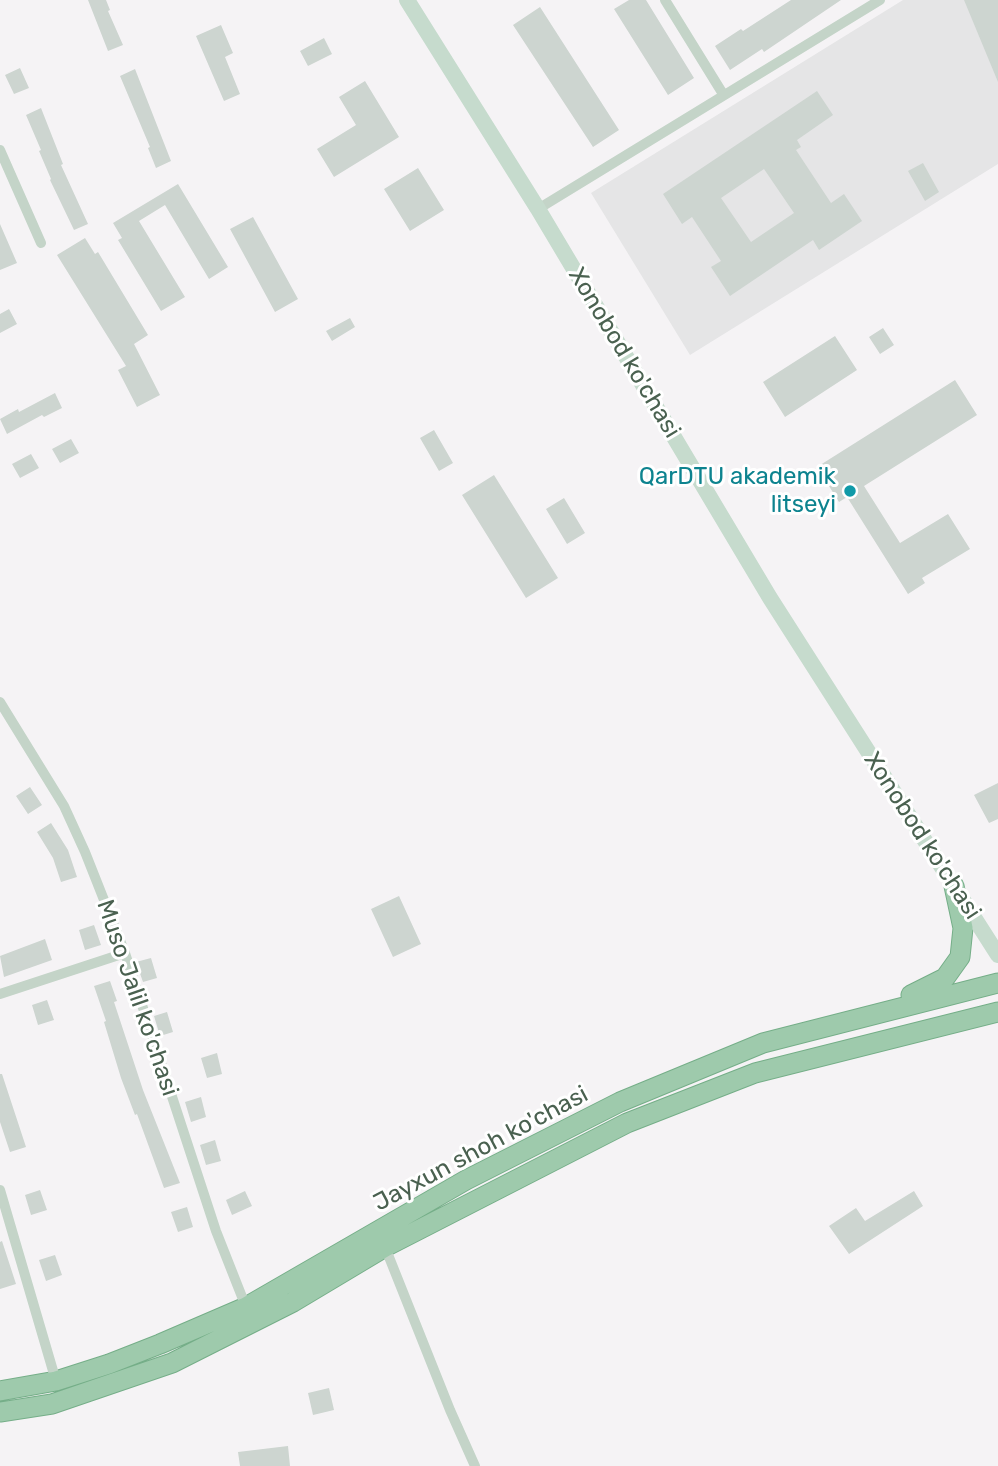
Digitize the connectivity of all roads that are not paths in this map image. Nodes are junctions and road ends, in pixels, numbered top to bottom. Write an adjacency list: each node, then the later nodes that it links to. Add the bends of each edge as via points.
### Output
1 (407, 0): 6 (main road, Xonobod ko'chasi)
2 (665, 0): 4 (street)
3 (880, 0): 4 (street)
4 (723, 94): 6 (street)
5 (0, 150): 7 (street)
6 (538, 209): 9 (main road, Xonobod ko'chasi, via 770,598)
7 (41, 243)
8 (0, 702): 10 (street, Muso Jalil ko'chasi, via 64,806)
9 (954, 886): 11 (main road, Xonobod ko'chasi); 15 (highway, via 963,928 960,957 945,978)
10 (125, 953): 13 (street); 18 (street, Muso Jalil ko'chasi, via 216,1231)
11 (998, 955)
12 (998, 983): 15 (highway, Jayxun shoh ko'chasi)
13 (0, 994)
14 (998, 1012): 17 (highway, Jayxun shoh ko'chasi, via 755,1073 627,1123)
15 (850, 1019): 18 (highway, Jayxun shoh ko'chasi, via 763,1043 620,1102 466,1180)
16 (0, 1189): 19 (street)
17 (385, 1247): 21 (highway, Jayxun shoh ko'chasi, via 293,1302 172,1363 52,1404); 22 (street)
18 (246, 1307): 19 (highway, Jayxun shoh ko'chasi)
19 (56, 1381): 20 (highway, Jayxun shoh ko'chasi)
20 (0, 1391)
21 (0, 1412)
22 (475, 1466)

